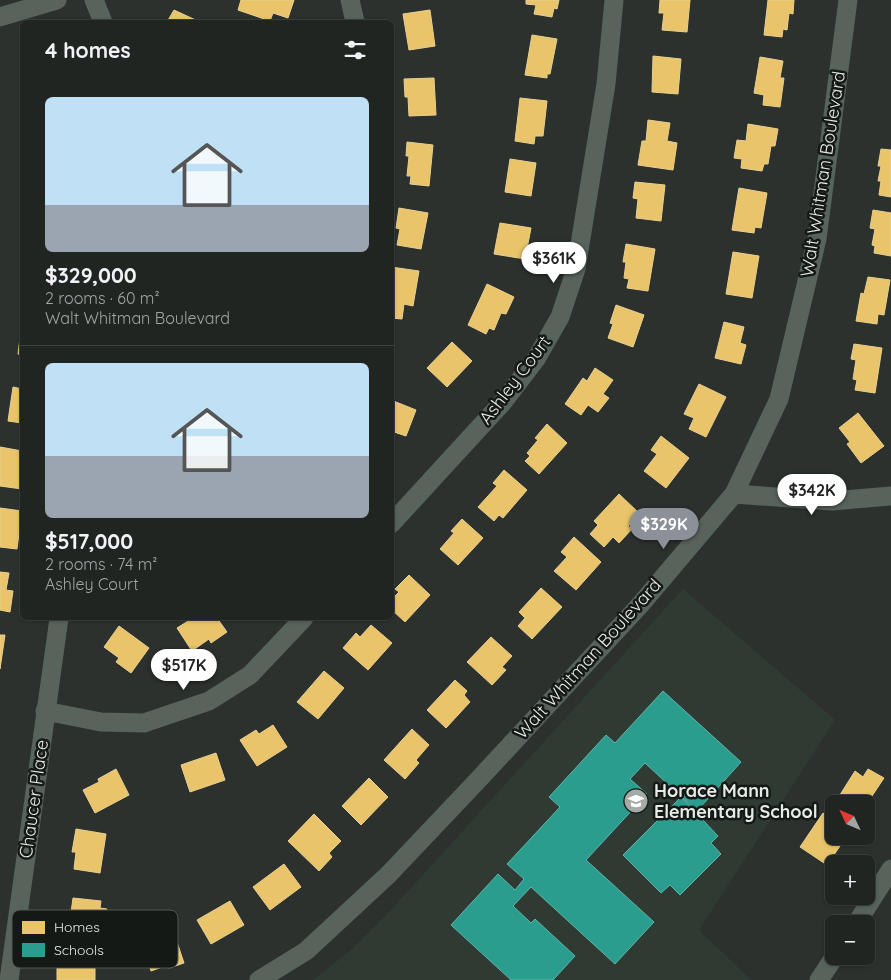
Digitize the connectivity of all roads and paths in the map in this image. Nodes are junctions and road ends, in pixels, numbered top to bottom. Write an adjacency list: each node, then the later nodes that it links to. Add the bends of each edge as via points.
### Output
1 (57, 0): 6 (street)
2 (94, 0): 7 (street)
3 (350, 0): 8 (street)
4 (614, 0): 11 (street, Ashley Court, via 606,84 576,269 560,317 536,359 503,402)
5 (848, 0): 9 (street, Walt Whitman Boulevard, via 817,239 779,400)
6 (0, 17)
7 (102, 20)
8 (355, 20)
9 (734, 494): 10 (street, via 832,501); 21 (street, Walt Whitman Boulevard, via 640,604 388,875 306,951)
10 (891, 496)
11 (394, 521)
12 (59, 620): 14 (street, Chaucer Place)
13 (302, 620): 14 (street, via 250,676 209,701 144,724 101,722)
14 (45, 711): 16 (street, Chaucer Place)
15 (891, 869): 17 (street)
16 (18, 910)
17 (862, 915)
18 (12, 958): 20 (street, Chaucer Place)
19 (829, 965): 22 (street)
20 (9, 980)
21 (260, 980)
22 (820, 980)

